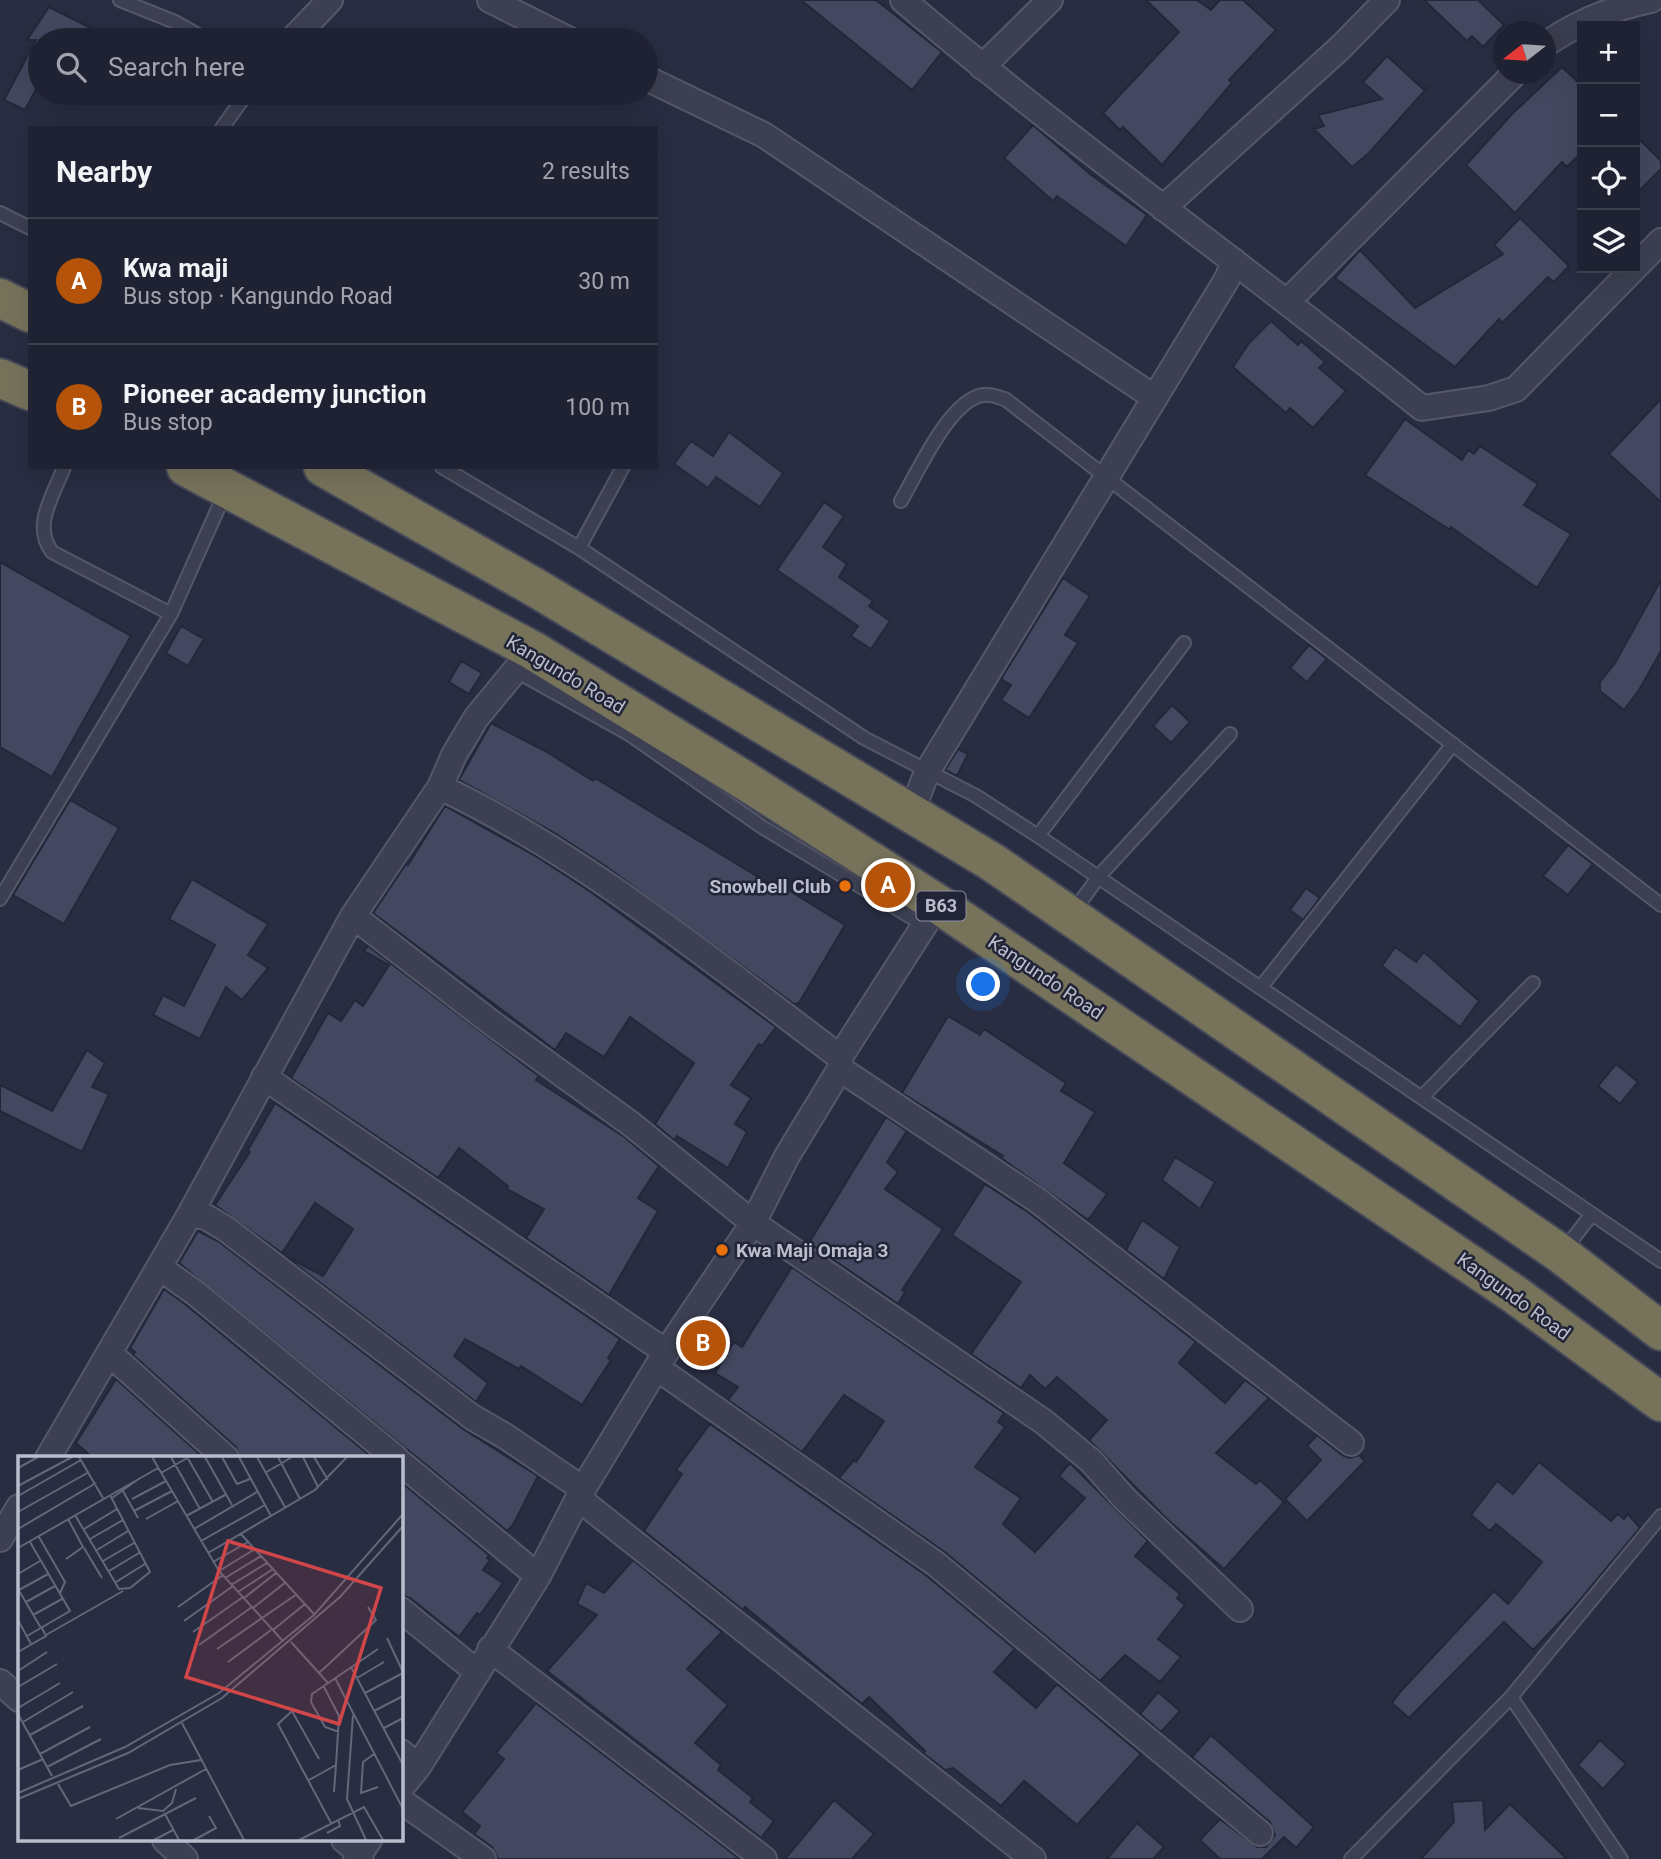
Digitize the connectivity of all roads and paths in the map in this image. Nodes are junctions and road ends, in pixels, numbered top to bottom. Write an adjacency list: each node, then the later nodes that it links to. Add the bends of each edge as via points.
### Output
1 (120, 0): 8 (lane)
2 (330, 0): 9 (street)
3 (490, 0): 10 (street)
4 (903, 0): 12 (street)
5 (1050, 0): 12 (street)
6 (1387, 0): 17 (street)
7 (1651, 0): 11 (street, via 1624,5)
8 (186, 28)
9 (303, 28)
10 (546, 28)
11 (1556, 37)
12 (982, 67): 17 (street)
13 (658, 84): 27 (street, via 764,135)
14 (1504, 84): 23 (street)
15 (238, 105): 16 (lane)
16 (223, 126)
17 (1163, 208): 21 (street)
18 (0, 213): 19 (lane)
19 (28, 227)
20 (1661, 241): 23 (street, via 1516,389 1489,398 1422,408)
21 (1234, 261): 23 (street); 27 (street)
22 (0, 298): 24 (highway)
23 (1288, 301)
24 (28, 312)
25 (0, 378): 26 (highway)
26 (28, 390)
27 (1155, 398): 33 (street)
28 (63, 469): 37 (lane, via 40,529 43,540 52,552)
29 (190, 469): 34 (highway, Kangundo Road / B63)
30 (327, 469): 44 (highway, via 536,588)
31 (445, 469): 36 (lane)
32 (622, 469): 36 (lane)
33 (1106, 479): 35 (lane, via 1005,400 987,394 953,412); 41 (lane); 42 (street)
34 (227, 489): 37 (lane); 39 (highway, Kangundo Road / B63, via 289,519)
35 (901, 501)
36 (579, 548): 42 (lane, via 796,695)
37 (171, 614): 47 (lane)
38 (1184, 643): 45 (lane)
39 (524, 661): 43 (street, via 476,718); 49 (highway, Kangundo Road / B63, via 634,726 744,780)
40 (1230, 734): 46 (lane)
41 (1453, 744): 48 (lane); 53 (lane)
42 (927, 772): 44 (street); 45 (lane)
43 (440, 787): 51 (street); 54 (street, via 485,808 637,906)
44 (911, 813): 50 (highway)
45 (1038, 835): 46 (lane)
46 (1100, 876): 50 (lane); 53 (lane)
47 (0, 899)
48 (1661, 905)
49 (931, 914): 54 (street); 66 (highway, Kangundo Road / B63, via 1514,1294)
50 (1072, 914): 60 (highway)
51 (353, 916): 55 (street); 59 (street, via 631,1124)
52 (1533, 983): 56 (lane)
53 (1261, 987): 56 (lane)
54 (840, 1063): 59 (street); 67 (street, via 1037,1200)
55 (264, 1077): 57 (street); 65 (street)
56 (1422, 1097): 58 (lane)
57 (190, 1214): 62 (street); 72 (street, via 226,1229 471,1417 505,1436)
58 (1592, 1214): 60 (lane); 61 (lane)
59 (753, 1223): 65 (street); 77 (street, via 1044,1422 1091,1461)
60 (1561, 1254): 63 (highway)
61 (1661, 1261)
62 (160, 1268): 64 (street); 70 (street)
63 (1661, 1331)
64 (110, 1353): 68 (street); 69 (street)
65 (662, 1360): 72 (street); 87 (street, via 936,1564)
66 (1661, 1402)
67 (1351, 1443)
68 (59, 1453)
69 (224, 1456)
70 (394, 1456)
71 (402, 1463): 76 (street)
72 (580, 1494): 76 (street); 92 (street)
73 (18, 1510): 75 (street)
74 (1661, 1516): 82 (lane)
75 (7, 1543)
76 (538, 1576): 79 (street)
77 (1240, 1609)
78 (402, 1611): 80 (street)
79 (490, 1648): 80 (street); 91 (street)
80 (477, 1672): 84 (street)
81 (0, 1682): 83 (street)
82 (1511, 1697): 93 (lane); 94 (lane)
83 (18, 1698)
84 (409, 1759): 85 (street)
85 (402, 1784)
86 (402, 1802): 90 (street)
87 (1260, 1833)
88 (168, 1842): 89 (street)
89 (185, 1859)
90 (483, 1859)
91 (764, 1859)
92 (1033, 1859)
93 (1351, 1859)
94 (1621, 1859)

